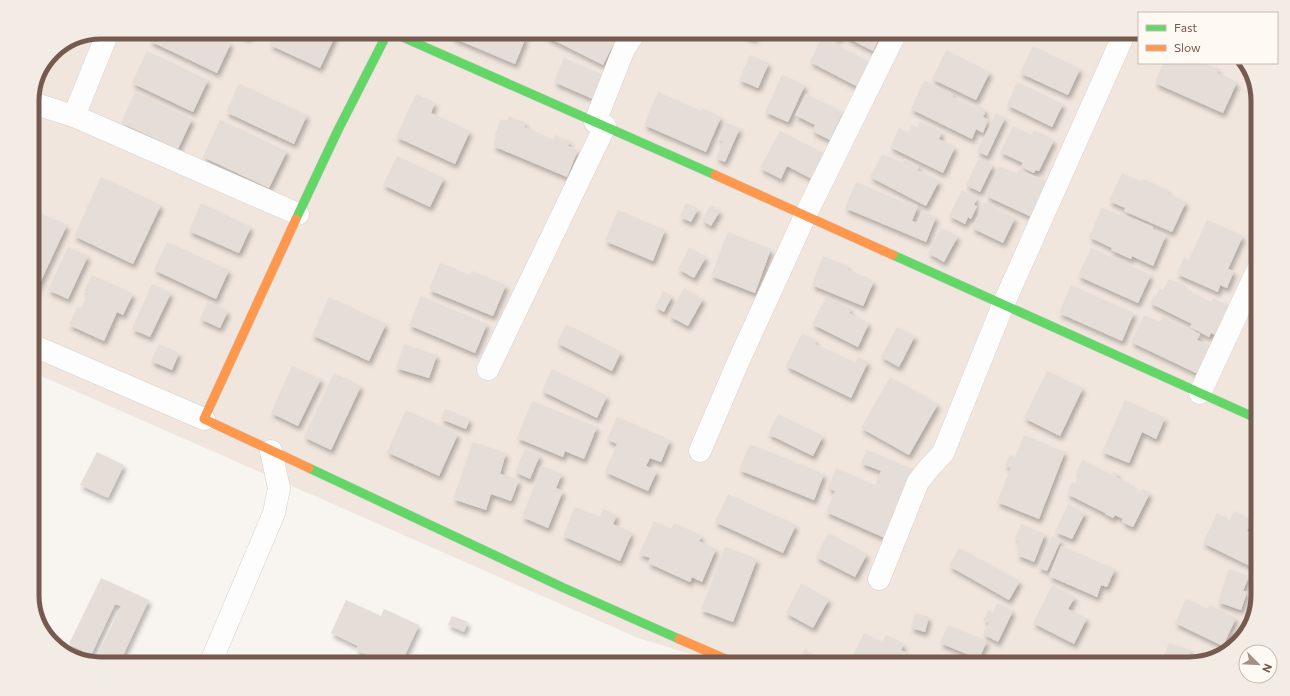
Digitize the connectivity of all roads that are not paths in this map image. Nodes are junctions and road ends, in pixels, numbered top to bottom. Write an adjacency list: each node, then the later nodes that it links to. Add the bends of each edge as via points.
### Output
1 (105, 39): 8 (street)
2 (385, 39): 10 (street)
3 (405, 39): 9 (street)
4 (630, 39): 9 (street, via 624,49)
5 (893, 39): 11 (street)
6 (1122, 39): 13 (street)
7 (39, 105): 8 (street)
8 (74, 116): 10 (street)
9 (600, 124): 11 (street); 15 (street)
10 (298, 214): 18 (street)
11 (805, 216): 13 (street); 20 (street)
12 (1251, 284): 16 (street)
13 (1003, 305): 16 (street); 21 (street, via 943,453 918,482)
14 (39, 348): 18 (street)
15 (488, 369)
16 (1200, 393): 17 (street)
17 (1251, 416)
18 (204, 419): 19 (street)
19 (271, 450): 22 (street, via 279,488 274,513); 23 (street, via 556,584)
20 (700, 451)
21 (879, 579)
22 (213, 657)
23 (721, 657)

